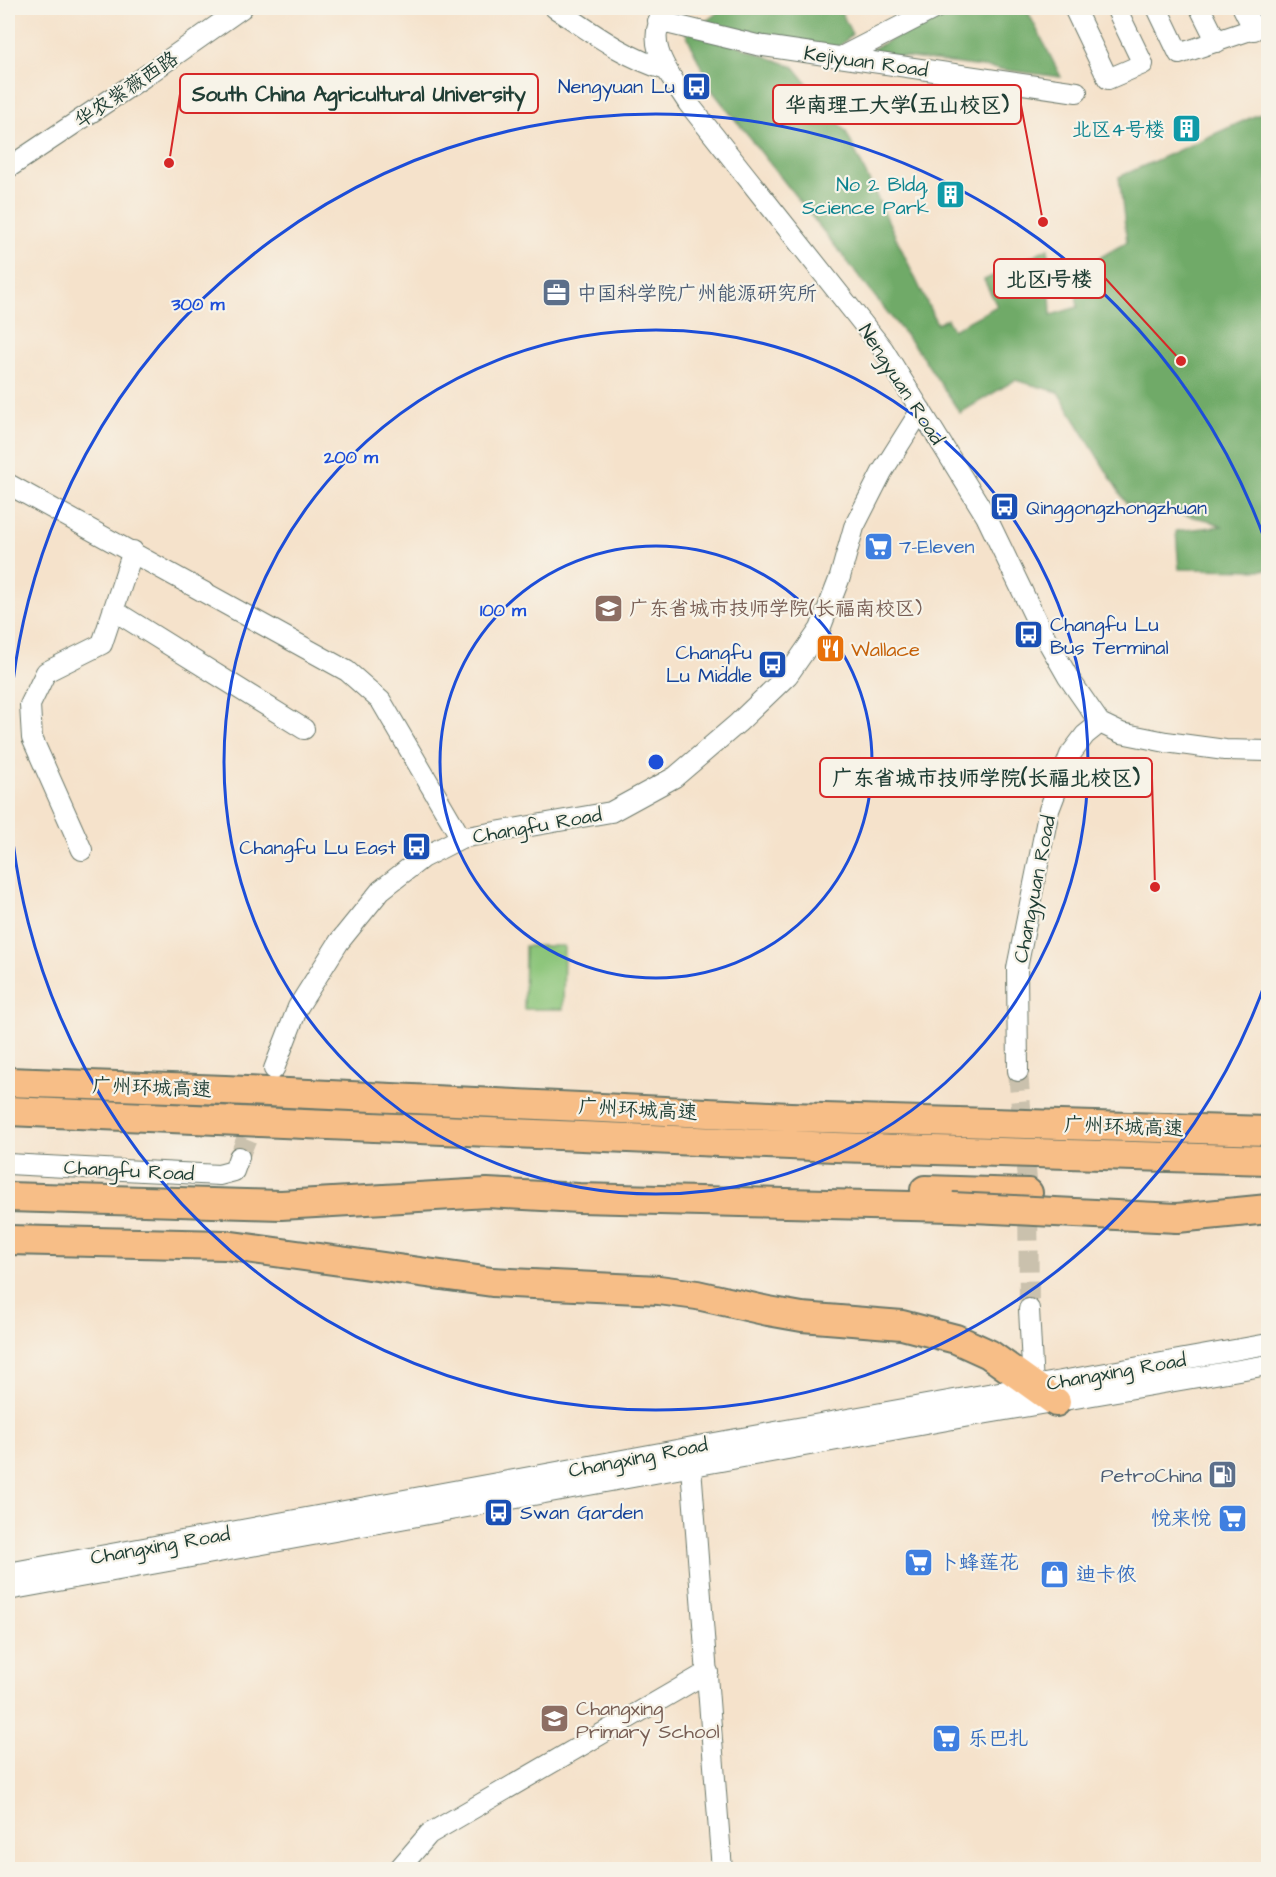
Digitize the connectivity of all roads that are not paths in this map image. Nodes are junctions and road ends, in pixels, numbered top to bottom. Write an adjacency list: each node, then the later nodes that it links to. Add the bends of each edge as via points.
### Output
1 (242, 8): 15 (street, 华农紫薇西路)
2 (555, 8): 13 (street, via 620,52)
3 (936, 8): 12 (street)
4 (1074, 8): 5 (street, via 1108,79 1143,64)
5 (1116, 8)
6 (1157, 8): 11 (street, via 1179,54)
7 (1200, 8): 11 (street)
8 (1243, 8): 10 (street)
9 (662, 14): 12 (street, Kejiyuan Road, via 757,45); 13 (street, Nengyuan Road, via 655,39)
10 (1261, 27): 11 (street)
11 (1217, 42)
12 (841, 57): 14 (street, Kejiyuan Road)
13 (666, 70): 16 (street, Nengyuan Road, via 883,350)
14 (1077, 92)
15 (8, 168)
16 (921, 410): 20 (street, Nengyuan Road, via 986,516 1063,668); 23 (street, Changfu Road, via 882,472 854,527 820,629 789,675 738,723 675,777 611,812)
17 (8, 484): 18 (street)
18 (133, 551): 19 (street); 23 (street, via 347,670 381,701)
19 (113, 610): 21 (street); 24 (street, via 102,644 46,672 30,705 32,738)
20 (1100, 723): 22 (street, via 1121,733 1166,742); 26 (street, Changyuan Road, via 1084,735 1070,755 1049,810 1017,968)
21 (304, 729)
22 (1269, 751)
23 (460, 838): 25 (street, Changfu Road, via 422,858 381,890 339,942 298,1007)
24 (82, 850)
25 (274, 1069)
26 (1018, 1071)
27 (8, 1082): 29 (highway, 广州环城高速, via 790,1117)
28 (8, 1111): 31 (highway, 广州环城高速, via 823,1147)
29 (1269, 1131)
30 (239, 1157): 32 (street, Changfu Road, via 234,1171 219,1175)
31 (1269, 1160)
32 (8, 1164)
33 (1028, 1193): 35 (highway, via 706,1182 672,1193)
34 (8, 1197): 35 (highway, via 281,1205 459,1194)
35 (579, 1198): 37 (highway, bridge, via 952,1207)
36 (1269, 1209): 37 (highway)
37 (1177, 1218): 38 (highway)
38 (1269, 1225)
39 (8, 1240): 43 (highway, via 225,1245 492,1282 697,1295 801,1317 926,1330 989,1354)
40 (1029, 1309): 43 (street)
41 (1269, 1344): 43 (street, Changxing Road)
42 (1269, 1365): 44 (street, Changxing Road)
43 (1033, 1386): 44 (highway); 45 (street, Changxing Road)
44 (1056, 1402): 45 (street, Changxing Road)
45 (690, 1457): 46 (street, Changxing Road); 47 (street, Changxing Road); 48 (street)
46 (8, 1573)
47 (8, 1590)
48 (708, 1672): 49 (street, via 429,1834); 50 (street)
49 (398, 1869)
50 (722, 1869)

